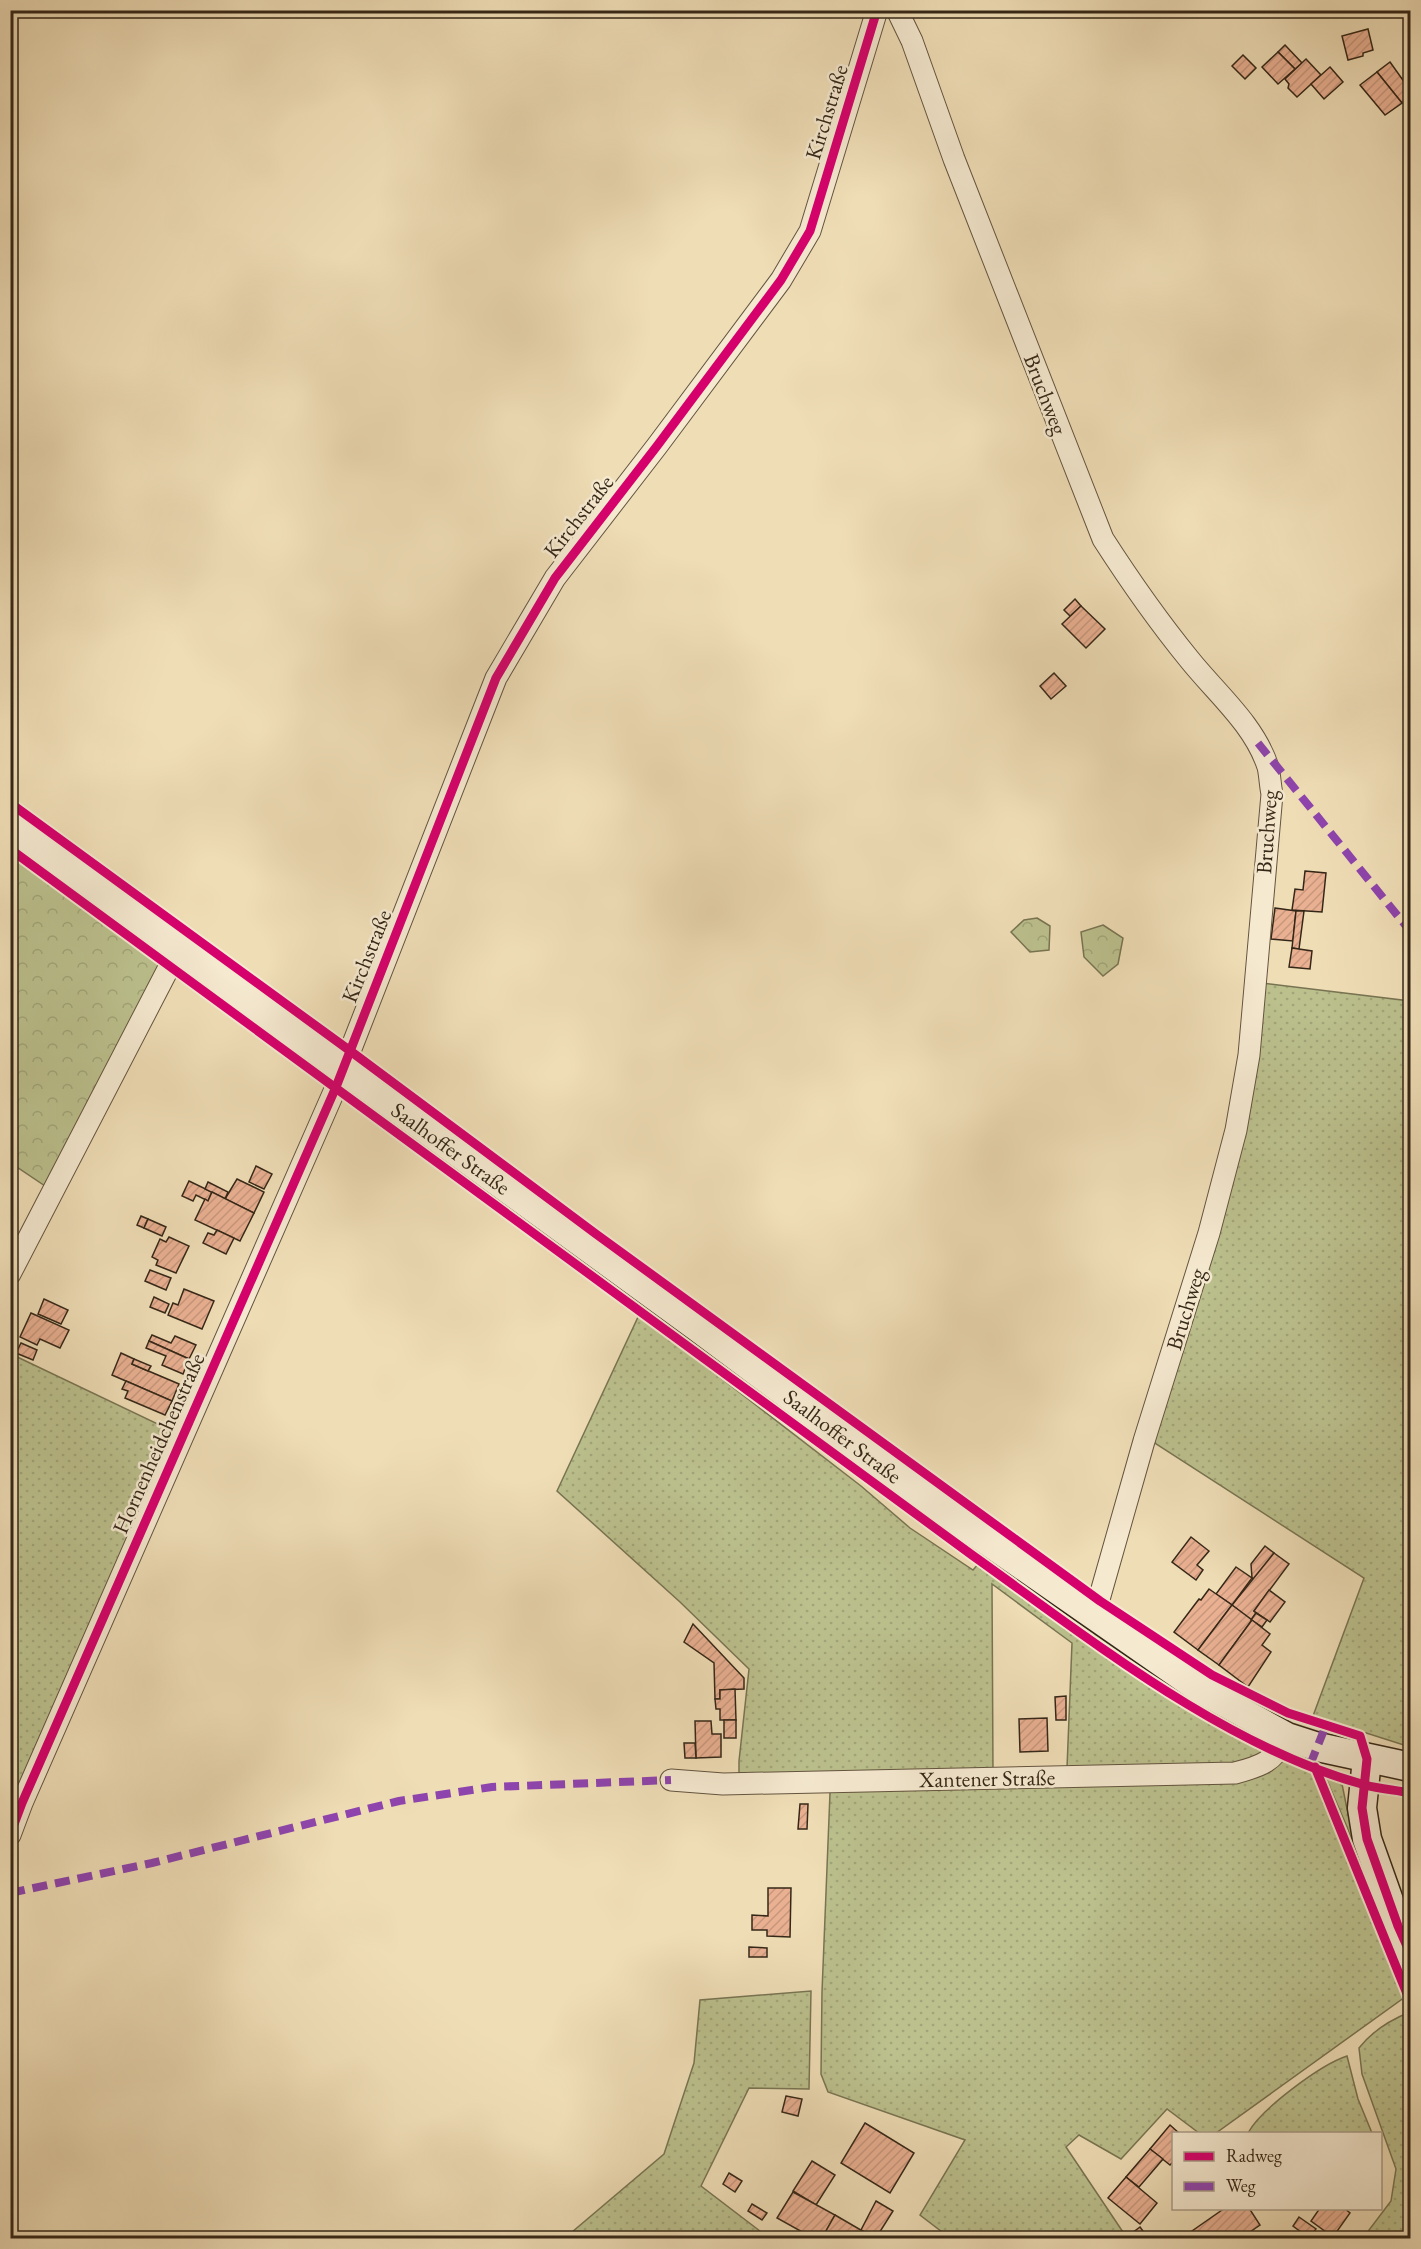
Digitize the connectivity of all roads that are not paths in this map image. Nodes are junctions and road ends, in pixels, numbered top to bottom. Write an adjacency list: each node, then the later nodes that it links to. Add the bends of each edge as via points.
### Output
1 (877, 10): 5 (street, Kirchstraße, via 810,231 781,280 555,578 496,678)
2 (897, 10): 7 (street, Bruchweg, via 1103,539 1136,591 1258,742 1272,794 1249,1054 1236,1130)
3 (10, 826): 4 (main road, Saalhoffer Straße)
4 (179, 948): 5 (main road, Saalhoffer Straße); 6 (street)
5 (342, 1068): 7 (main road, Saalhoffer Straße, via 951,1517); 12 (street, Hornenheidchenstraße)
6 (10, 1274)
7 (1094, 1617): 8 (main road, Saalhoffer Straße, via 1200,1689)
8 (1287, 1737): 9 (main road, Saalhoffer Straße); 11 (street, Xantener Straße, via 1278,1753 1262,1766 1234,1773 723,1784)
9 (1367, 1759): 10 (main road); 13 (main road, via 1362,1808 1367,1839)
10 (1410, 1767)
11 (671, 1780)
12 (10, 1835)
13 (1410, 1953)

